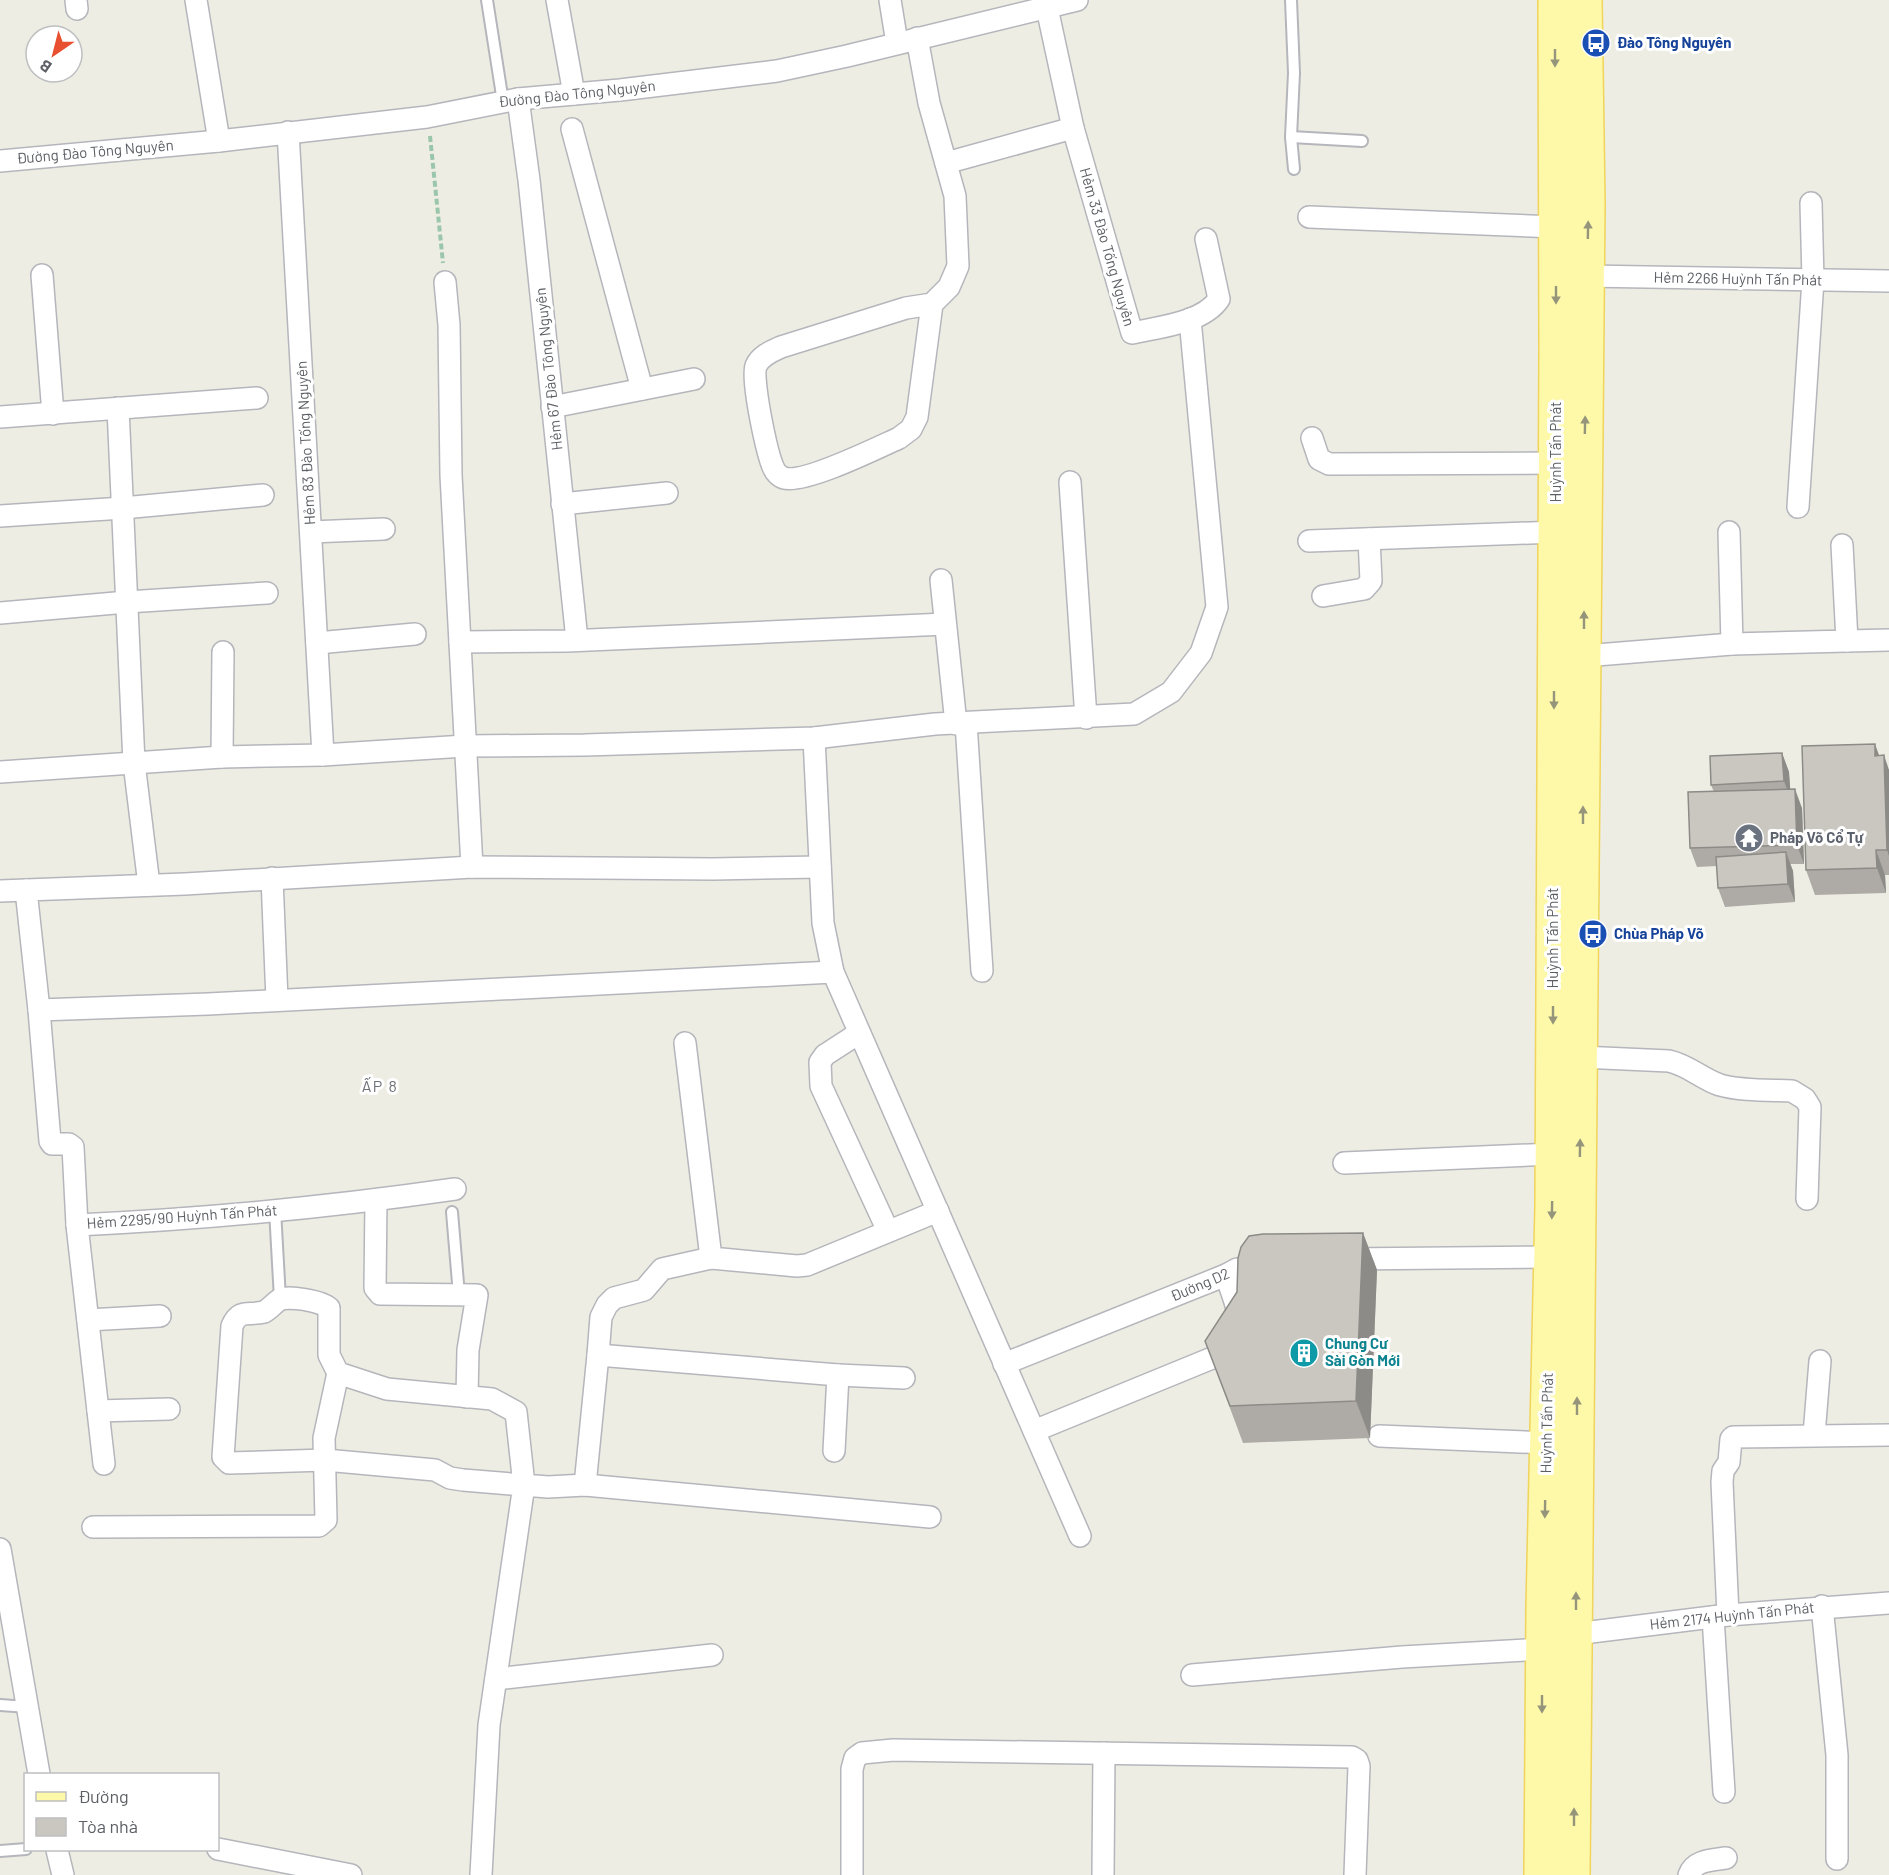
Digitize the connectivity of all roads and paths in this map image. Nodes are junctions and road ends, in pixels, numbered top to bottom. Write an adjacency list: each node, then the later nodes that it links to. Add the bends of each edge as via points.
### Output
1 (196, 0): 19 (street)
2 (487, 0): 13 (lane)
3 (557, 0): 12 (street)
4 (890, 0): 11 (street)
5 (1077, 0): 9 (street, Đường Đào Tông Nguyên)
6 (1291, 0): 18 (lane)
7 (1555, 0): 26 (main road, Huỳnh Tấn Phát, one-way to 26)
8 (1585, 0): 29 (main road, Huỳnh Tấn Phát, one-way to 8)
9 (1047, 8): 10 (street, Đường Đào Tông Nguyên); 15 (street, Hẻm 33 Đào Tống Nguyên)
10 (917, 38): 11 (street, Đường Đào Tông Nguyên); 22 (street, via 929,104)
11 (897, 43): 12 (street, Đường Đào Tông Nguyên, via 777,71)
12 (574, 94): 13 (street, Đường Đào Tông Nguyên)
13 (510, 100): 14 (street, Đường Đào Tông Nguyên); 38 (street, Hẻm 67 Đào Tông Nguyên, via 529,180)
14 (427, 117): 17 (street, Đường Đào Tông Nguyên); 32 (path)
15 (1073, 128): 22 (street); 34 (street, Hẻm 33 Đào Tống Nguyên, via 1132,333)
16 (572, 129): 36 (street)
17 (288, 132): 19 (street, Đường Đào Tông Nguyên); 52 (street, Hẻm 83 Đào Tống Nguyên)
18 (1291, 137): 20 (lane); 23 (lane)
19 (219, 141): 21 (street, Đường Đào Tông Nguyên)
20 (1362, 141)
21 (0, 161)
22 (946, 163): 33 (street, via 955,196 958,266 949,287)
23 (1294, 169)
24 (1811, 203): 30 (street)
25 (1309, 218): 26 (street)
26 (1556, 227): 43 (main road, Huỳnh Tấn Phát, one-way to 43)
27 (1206, 239): 34 (street, Hẻm 33 Đào Tống Nguyên, via 1219,299 1199,317)
28 (42, 275): 40 (street)
29 (1587, 276): 30 (street, Hẻm 2266 Huỳnh Tấn Phát); 72 (main road, Huỳnh Tấn Phát, one-way to 29)
30 (1813, 280): 31 (street, Hẻm 2266 Huỳnh Tấn Phát); 48 (street)
31 (1889, 281)
32 (445, 282): 68 (street)
33 (932, 304): 33 (street, via 906,308 766,353 756,366 755,384 775,471 783,478 804,478 899,438 911,429 917,417)
34 (1190, 319): 73 (street, via 1216,607 1201,653 1171,692 1134,714)
35 (694, 379): 36 (street)
36 (642, 389): 38 (street)
37 (257, 399): 39 (street)
38 (552, 407): 47 (street, Hẻm 67 Đào Tông Nguyên)
39 (118, 408): 40 (street); 49 (street)
40 (53, 414): 41 (street)
41 (0, 417)
42 (1312, 438): 43 (street, via 1319,459 1329,465)
43 (1556, 464): 53 (main road, Huỳnh Tấn Phát)
44 (1070, 482): 73 (street)
45 (667, 493): 47 (street)
46 (263, 495): 49 (street)
47 (562, 504): 65 (street, Hẻm 67 Đào Tông Nguyên)
48 (1798, 507)
49 (123, 508): 50 (street); 61 (street)
50 (0, 516)
51 (384, 529): 52 (street)
52 (311, 532): 69 (street, Hẻm 83 Đào Tống Nguyên)
53 (1555, 532): 55 (street); 83 (main road, Huỳnh Tấn Phát, one-way to 83)
54 (1729, 532): 70 (street)
55 (1369, 539): 56 (street); 60 (street, via 1368,587)
56 (1309, 541)
57 (1842, 545): 67 (street)
58 (941, 580): 63 (street)
59 (267, 593): 61 (street)
60 (1323, 597)
61 (127, 602): 62 (street); 79 (street)
62 (0, 613)
63 (945, 624): 65 (street); 74 (street)
64 (415, 634): 69 (street)
65 (577, 640): 68 (street)
66 (1889, 640): 67 (street)
67 (1847, 641): 70 (street)
68 (460, 642): 76 (street)
69 (317, 643): 77 (street, Hẻm 83 Đào Tống Nguyên)
70 (1732, 644): 72 (street)
71 (223, 652): 78 (street)
72 (1584, 656): 83 (main road, Huỳnh Tấn Phát, one-way to 72)
73 (1086, 718): 74 (street)
74 (961, 723): 75 (street); 88 (street)
75 (814, 738): 76 (street); 82 (street)
76 (465, 746): 77 (street); 81 (street)
77 (323, 755): 78 (street)
78 (222, 758): 79 (street)
79 (134, 763): 80 (street); 85 (street)
80 (0, 772)
81 (472, 867): 82 (street); 84 (street)
82 (820, 867): 89 (street, via 823,923)
83 (1568, 873): 94 (main road, Huỳnh Tấn Phát); 95 (main road, Huỳnh Tấn Phát, one-way to 95)
84 (272, 878): 85 (street); 90 (street)
85 (149, 885): 86 (street)
86 (26, 890): 87 (street); 91 (street)
87 (0, 891)
88 (982, 971)
89 (833, 972): 90 (street); 92 (street)
90 (277, 1000): 91 (street)
91 (39, 1010): 103 (street, via 50,1141 73,1147)
92 (859, 1033): 101 (street); 104 (street, via 825,1055 820,1062 821,1086)
93 (686, 1043): 106 (street)
94 (1581, 1056): 98 (street, via 1669,1061 1722,1086 1799,1094 1810,1107); 140 (main road, Huỳnh Tấn Phát, one-way to 94)
95 (1552, 1154): 96 (street); 105 (main road, Huỳnh Tấn Phát, one-way to 105)
96 (1344, 1163)
97 (455, 1189): 99 (street, Hẻm 2295/90 Huỳnh Tấn Phát)
98 (1807, 1199)
99 (376, 1200): 100 (street, Hẻm 2295/90 Huỳnh Tấn Phát); 110 (street, via 377,1292)
100 (275, 1210): 103 (street, Hẻm 2295/90 Huỳnh Tấn Phát); 111 (lane)
101 (938, 1211): 104 (street); 116 (street)
102 (452, 1212): 110 (lane)
103 (77, 1225): 113 (street, Hẻm 2295/90 Huỳnh Tấn Phát)
104 (888, 1232): 106 (street, via 807,1265)
105 (1551, 1257): 107 (street); 127 (main road, Huỳnh Tấn Phát)
106 (711, 1258): 114 (street, via 662,1269 644,1290 614,1298 601,1317)
107 (1323, 1260)
108 (1254, 1262): 109 (street, Đường D2)
109 (1226, 1275): 116 (street, Đường D2); 123 (street, via 1241,1324 1235,1341 1222,1354)
110 (459, 1295): 120 (street, via 477,1295 468,1350)
111 (280, 1299): 117 (street, via 327,1305 329,1355); 129 (street, via 262,1312 242,1314 232,1326 223,1457 230,1463)
112 (160, 1316): 113 (street)
113 (87, 1320): 122 (street, Hẻm 2295/90 Huỳnh Tấn Phát)
114 (598, 1355): 118 (street); 132 (street)
115 (1820, 1360): 124 (street)
116 (1004, 1364): 123 (street)
117 (338, 1373): 120 (street, via 387,1389); 129 (street, via 324,1438)
118 (838, 1375): 119 (street); 128 (street)
119 (904, 1378)
120 (467, 1397): 131 (street, via 492,1399 516,1412)
121 (169, 1409): 122 (street)
122 (98, 1411): 130 (street, Hẻm 2295/90 Huỳnh Tấn Phát)
123 (1034, 1431): 135 (street)
124 (1814, 1435): 125 (street); 139 (street, via 1736,1435 1731,1439 1722,1482)
125 (1889, 1435)
126 (1379, 1436): 127 (street)
127 (1547, 1443): 141 (main road, Huỳnh Tấn Phát, one-way to 141)
128 (834, 1451)
129 (324, 1460): 131 (street, via 435,1470 450,1478); 134 (street, via 326,1520 319,1526)
130 (104, 1464)
131 (524, 1485): 132 (street); 144 (street)
132 (585, 1485): 133 (street)
133 (930, 1517)
134 (93, 1527)
135 (1080, 1536)
136 (0, 1549): 146 (street)
137 (1889, 1603): 138 (street, Hẻm 2174 Huỳnh Tấn Phát)
138 (1822, 1606): 139 (street, Hẻm 2174 Huỳnh Tấn Phát); 155 (street, via 1837,1755)
139 (1721, 1616): 140 (street, Hẻm 2174 Huỳnh Tấn Phát); 149 (street)
140 (1575, 1634): 163 (main road, Huỳnh Tấn Phát, one-way to 140)
141 (1543, 1649): 143 (street); 162 (main road, Huỳnh Tấn Phát, one-way to 162)
142 (712, 1655): 144 (street)
143 (1192, 1675)
144 (496, 1679): 158 (street, via 489,1725)
145 (0, 1706): 146 (lane)
146 (28, 1707): 148 (street)
147 (1104, 1753): 159 (street, via 862,1753 855,1758 852,1769); 160 (street); 161 (street, via 1352,1757 1359,1766)
148 (39, 1773)
149 (1724, 1792)
150 (24, 1849): 152 (lane)
151 (219, 1849): 157 (street)
152 (0, 1851)
153 (57, 1851): 156 (street)
154 (1726, 1858): 164 (street, via 1696,1864)
155 (1837, 1859)
156 (63, 1875)
157 (351, 1875)
158 (481, 1875)
159 (852, 1875)
160 (1103, 1875)
161 (1355, 1875)
162 (1541, 1875)
163 (1574, 1875)
164 (1689, 1875)

